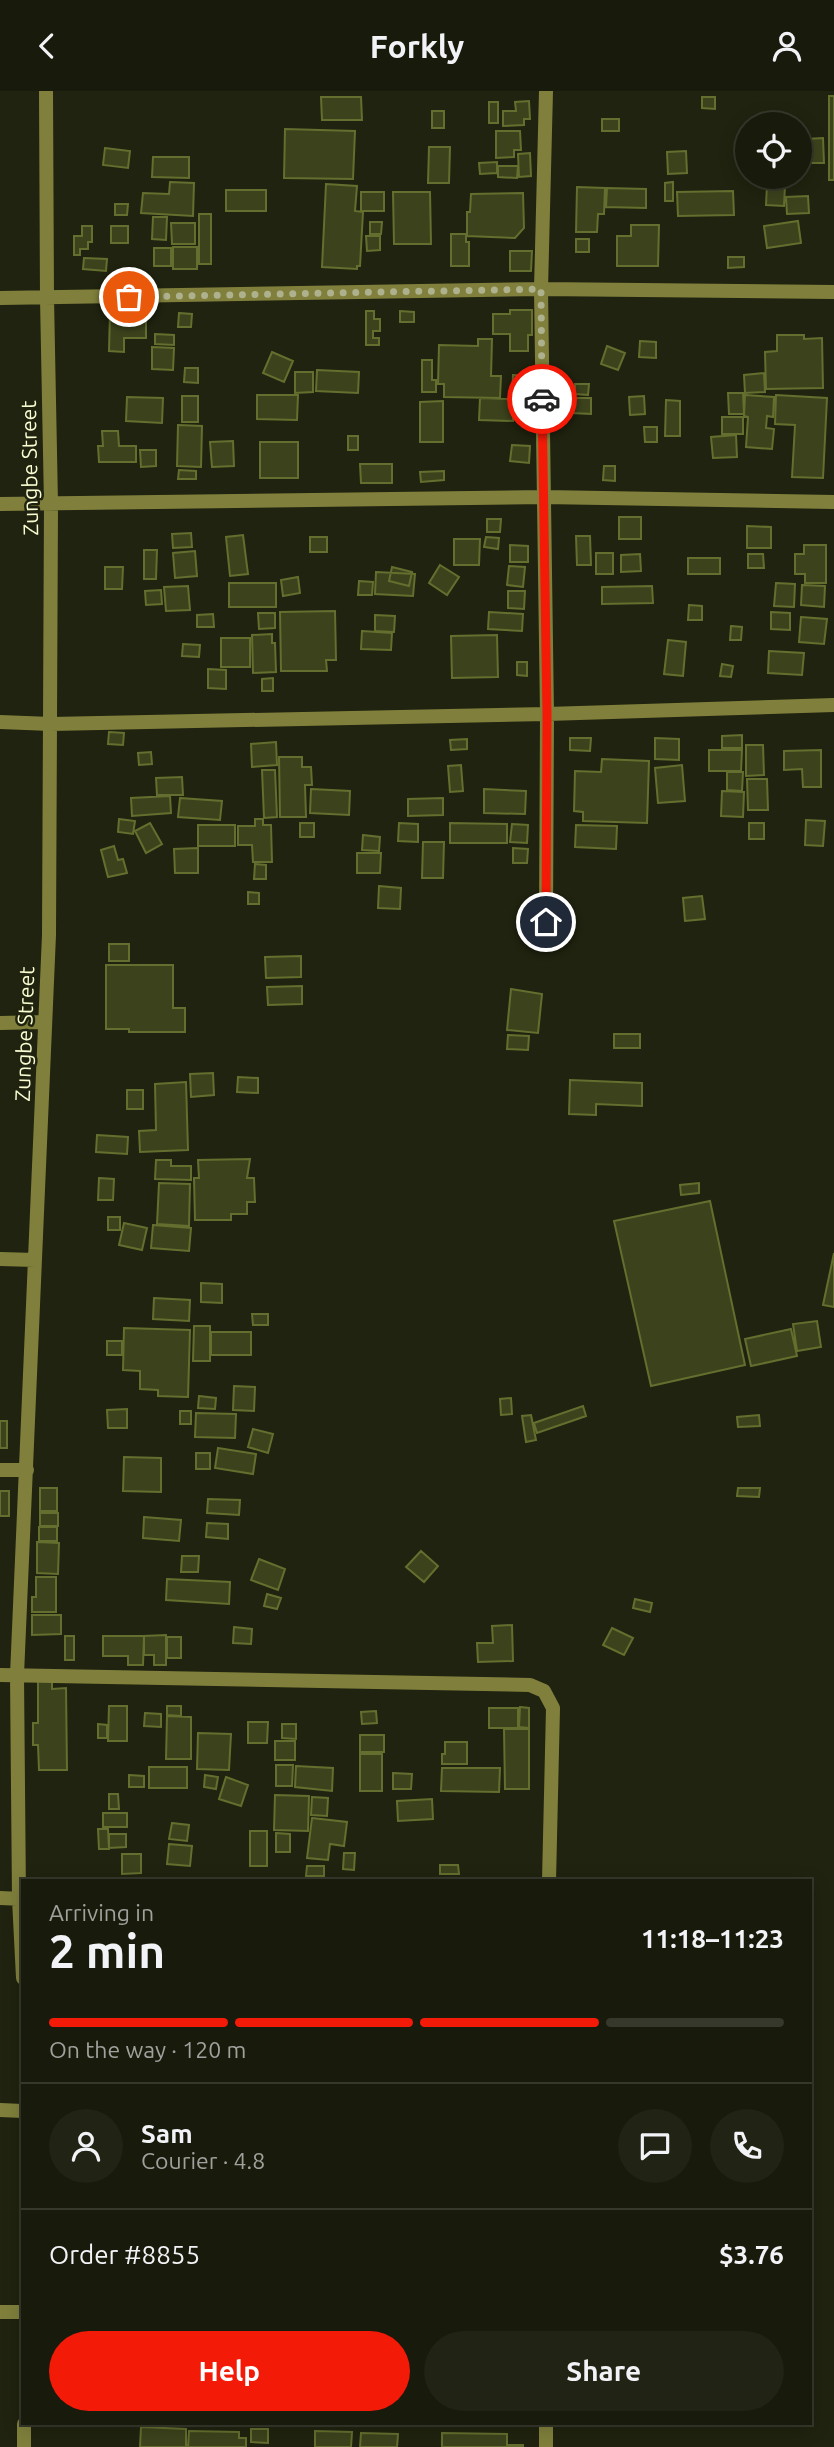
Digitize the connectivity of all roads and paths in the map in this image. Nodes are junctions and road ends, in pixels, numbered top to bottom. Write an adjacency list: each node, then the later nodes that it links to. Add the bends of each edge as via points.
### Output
1 (46, 91): 6 (street, Zungbe Street)
2 (547, 91): 3 (street)
3 (541, 289): 4 (street); 6 (street); 7 (street)
4 (834, 292)
5 (0, 297): 6 (street)
6 (47, 298): 10 (street, Zungbe Street)
7 (544, 497): 8 (street); 10 (street); 12 (street)
8 (834, 502)
9 (0, 504): 10 (street)
10 (51, 504): 14 (street, Zungbe Street)
11 (834, 705): 12 (street)
12 (547, 714): 14 (street); 15 (street)
13 (0, 722): 14 (street)
14 (51, 724): 17 (street, Zungbe Street)
15 (546, 922)
16 (0, 1023): 17 (street)
17 (45, 1023): 19 (street, Zungbe Street)
18 (0, 1259): 19 (street)
19 (35, 1260): 21 (street, Zungbe Street)
20 (0, 1470): 21 (street)
21 (27, 1470): 23 (street, Zungbe Street)
22 (0, 1675): 23 (street)
23 (17, 1675): 24 (street, via 530,1685 544,1691 553,1708); 26 (street, Zungbe Street)
24 (550, 1879)
25 (0, 1898): 26 (street)
26 (21, 1899)
27 (0, 2111): 28 (street)
28 (21, 2111)
29 (0, 2312): 30 (street)
30 (21, 2312)
31 (24, 2425): 33 (street)
32 (546, 2425): 34 (street)
33 (24, 2447)
34 (546, 2447)

